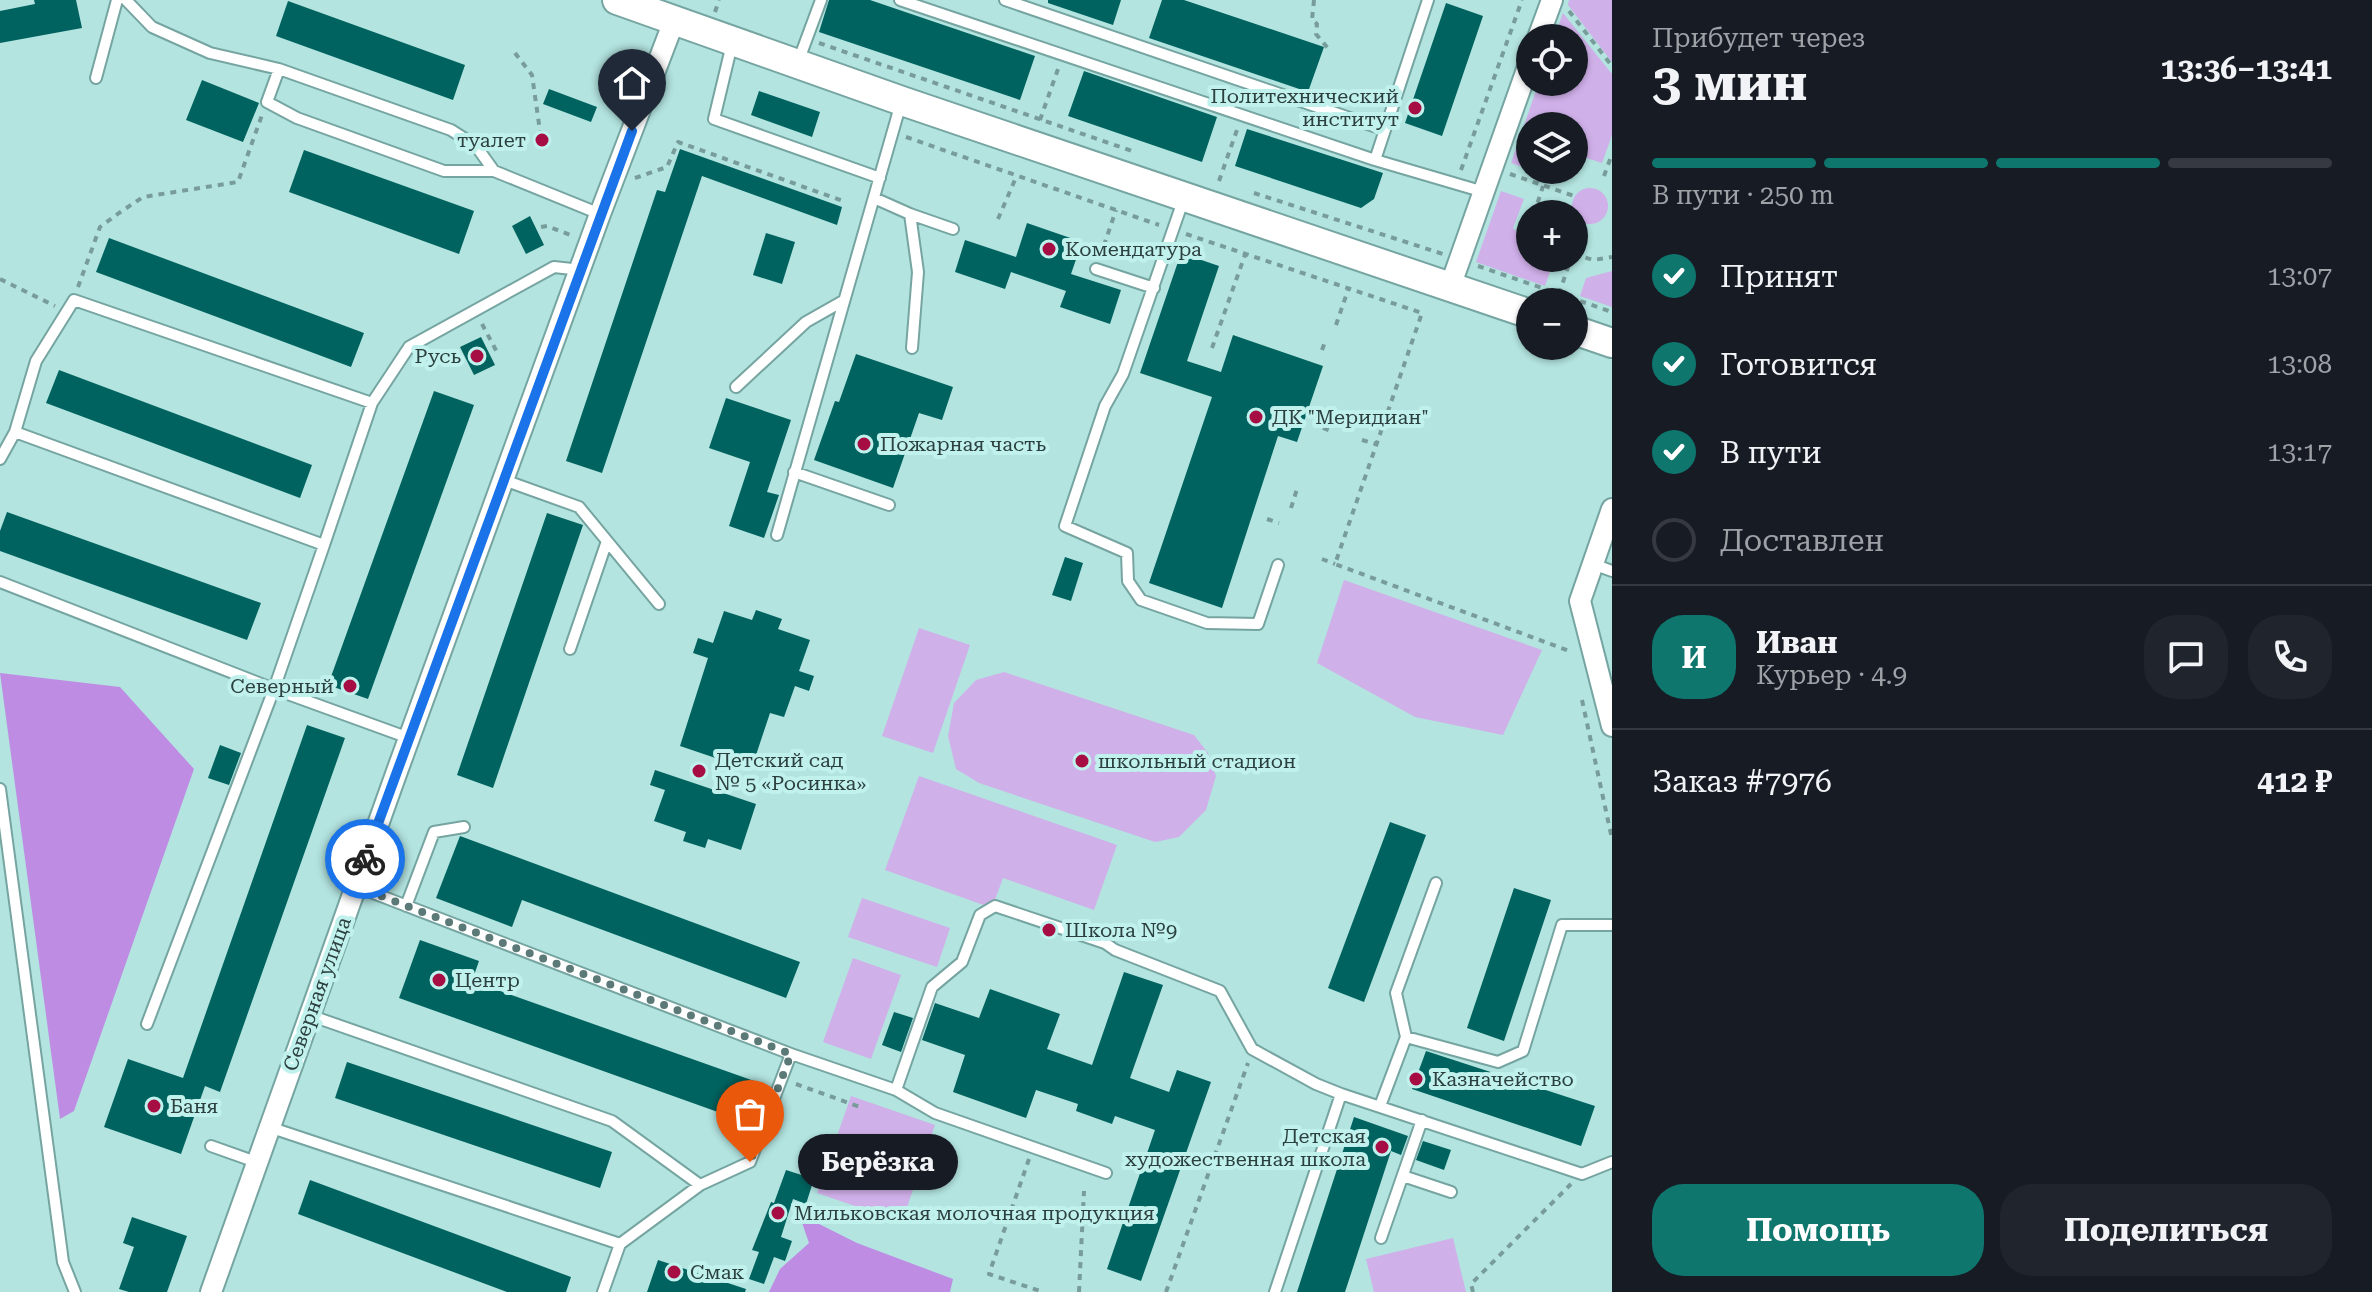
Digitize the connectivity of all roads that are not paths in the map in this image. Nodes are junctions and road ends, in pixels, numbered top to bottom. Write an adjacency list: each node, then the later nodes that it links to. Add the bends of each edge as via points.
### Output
1 (117, 0): 14 (lane)
2 (126, 0): 13 (lane, via 152,27 187,43)
3 (617, 0): 9 (main road)
4 (821, 0): 12 (lane)
5 (900, 0): 18 (lane)
6 (1005, 0): 17 (lane)
7 (1428, 0): 17 (lane)
8 (1552, 0): 10 (street)
9 (674, 21): 11 (main road); 24 (street, Северная улица)
10 (1543, 24)
11 (720, 37): 12 (main road); 20 (lane, via 714,119)
12 (802, 51): 16 (main road)
13 (279, 69): 19 (lane, via 451,130 476,146); 19 (lane, via 267,102 297,118 444,171)
14 (96, 78)
15 (1517, 96): 21 (street)
16 (902, 101): 20 (lane); 22 (main road)
17 (1385, 130): 18 (lane)
18 (1375, 160): 21 (lane)
19 (494, 171): 24 (lane)
20 (880, 178): 23 (lane)
21 (1484, 192): 29 (street)
22 (1184, 196): 29 (main road); 30 (lane)
23 (874, 198): 25 (lane); 31 (lane)
24 (600, 214): 28 (street, Северная улица)
25 (910, 214): 26 (lane); 35 (lane, via 918,272)
26 (953, 229)
27 (1096, 269): 30 (lane)
28 (581, 270): 37 (lane, via 554,267 409,347); 41 (street, Северная улица)
29 (1450, 287): 32 (main road)
30 (1154, 288): 47 (lane, via 1123,374 1105,406 1065,526 1127,553 1128,581 1141,600 1207,623 1258,624)
31 (843, 301): 36 (lane, via 806,322); 40 (lane)
32 (1516, 309)
33 (1588, 335): 34 (main road)
34 (1612, 343)
35 (912, 348)
36 (736, 387)
37 (372, 403): 38 (lane, via 74,300 36,361); 46 (lane)
38 (15, 432): 39 (lane); 46 (lane)
39 (0, 459)
40 (794, 472): 42 (lane); 44 (lane)
41 (504, 480): 45 (lane, via 579,507); 54 (street, Северная улица)
42 (889, 505)
43 (1612, 509): 48 (street)
44 (777, 535)
45 (607, 541): 50 (lane); 51 (lane)
46 (324, 545): 52 (lane)
47 (1278, 565)
48 (1602, 568): 53 (street, via 1580,601)
49 (0, 582): 52 (lane)
50 (659, 604)
51 (570, 649)
52 (274, 689): 54 (lane); 62 (lane)
53 (1612, 726)
54 (409, 738): 58 (street, Северная улица)
55 (0, 789): 79 (lane, via 63,1262)
56 (464, 827): 59 (lane, via 434,832)
57 (1436, 883): 63 (lane, via 1396,993)
58 (355, 886): 59 (lane); 61 (street, Северная улица)
59 (406, 906): 64 (lane)
60 (1612, 925): 63 (lane, via 1562,925 1523,1051 1498,1062)
61 (309, 1015): 69 (street, Северная улица); 75 (lane, via 612,1121)
62 (147, 1024)
63 (1406, 1037): 67 (lane)
64 (791, 1054): 65 (lane); 75 (lane, via 750,1162)
65 (896, 1090): 66 (lane, via 932,987 962,962 980,915 995,906 1105,943 1220,991 1252,1049); 73 (lane, via 935,1113)
66 (1341, 1094): 67 (lane); 82 (lane)
67 (1380, 1106): 68 (lane)
68 (1422, 1120): 72 (lane, via 1582,1174); 74 (lane)
69 (269, 1126): 71 (street, Северная улица); 78 (lane)
70 (211, 1146): 71 (lane)
71 (256, 1162): 80 (street, Северная улица)
72 (1612, 1162)
73 (1106, 1173)
74 (1403, 1176): 76 (lane); 77 (lane)
75 (700, 1185): 78 (lane)
76 (1451, 1192)
77 (1381, 1238)
78 (620, 1244): 81 (lane)
79 (75, 1292)
80 (211, 1292)
81 (603, 1292)
82 (1275, 1292)

